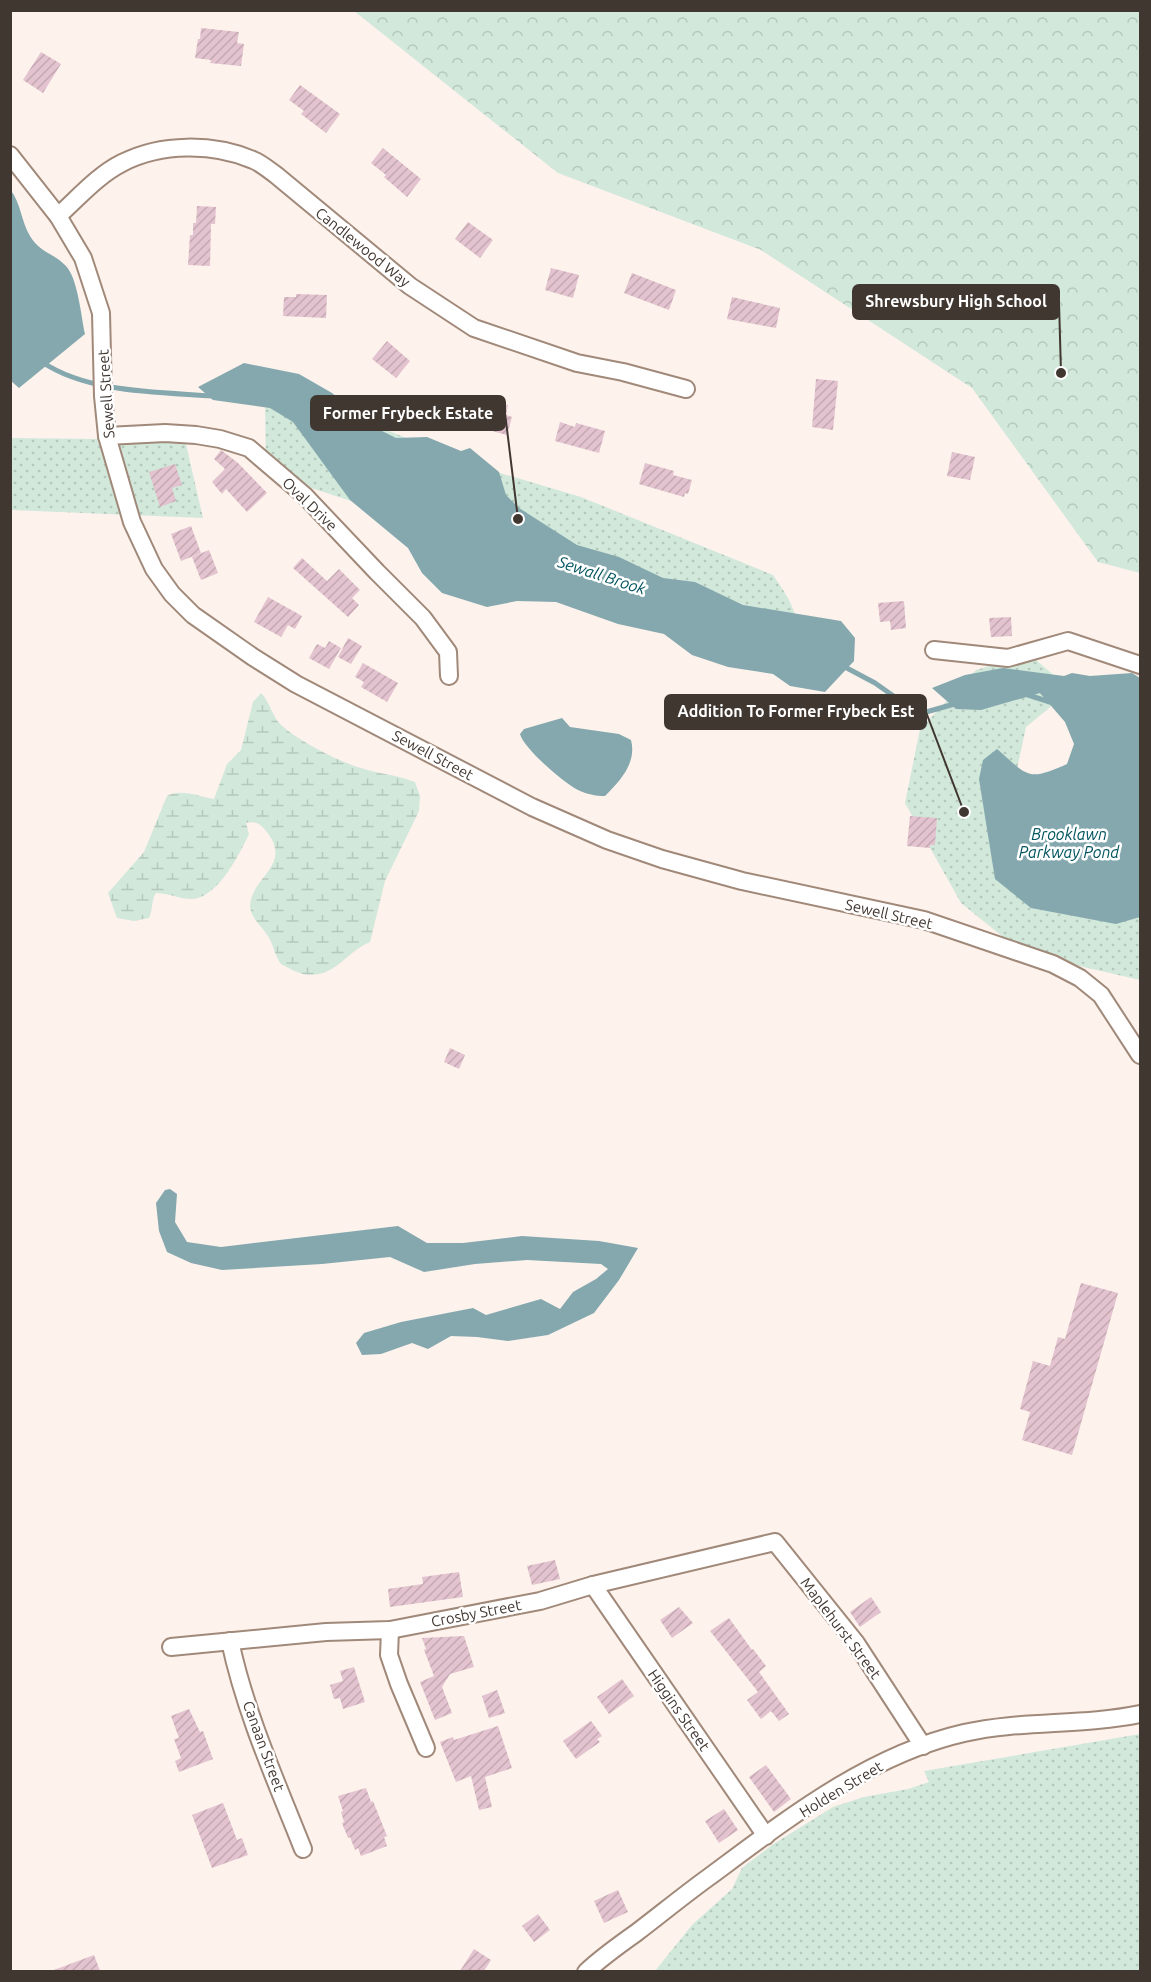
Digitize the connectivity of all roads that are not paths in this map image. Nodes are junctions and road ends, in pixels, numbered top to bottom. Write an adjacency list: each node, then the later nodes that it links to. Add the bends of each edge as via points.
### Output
1 (10, 155): 2 (street, Sewell Street)
2 (58, 216): 3 (street, Candlewood Way, via 121,163 176,147 226,152 254,160 276,175 410,286 474,328 577,363); 4 (street, Sewell Street, via 83,258 101,313)
3 (687, 389)
4 (107, 436): 7 (street, Oval Drive, via 196,435 249,448 304,495 423,618 448,652); 8 (street, Sewell Street, via 132,522 154,569 172,594 193,615 296,684 532,807 607,840 742,881 924,920 1053,964 1101,994)
5 (934, 650): 6 (street, via 1008,658 1068,641)
6 (1140, 665)
7 (449, 676)
8 (1140, 1055)
9 (775, 1542): 10 (street, Crosby Street); 15 (street, Maplehurst Street, via 856,1643)
10 (593, 1585): 11 (street, Crosby Street, via 540,1600); 17 (street, Higgins Street)
11 (390, 1630): 12 (street, Crosby Street); 16 (street, via 389,1655)
12 (230, 1641): 13 (street, Crosby Street); 18 (street, Canaan Street, via 240,1680)
13 (171, 1647)
14 (1140, 1714): 15 (street, Holden Street, via 1023,1724)
15 (922, 1746): 17 (street, Holden Street, via 842,1785)
16 (426, 1748)
17 (766, 1836): 19 (street, Holden Street)
18 (303, 1849)
19 (586, 1971)

